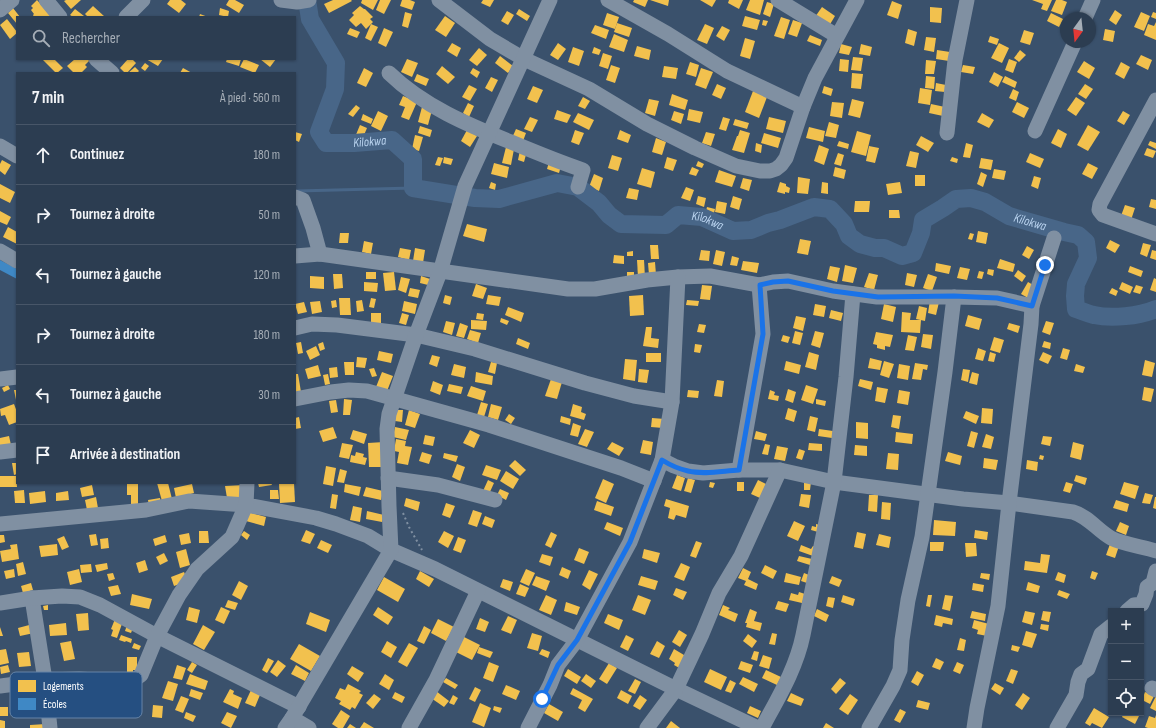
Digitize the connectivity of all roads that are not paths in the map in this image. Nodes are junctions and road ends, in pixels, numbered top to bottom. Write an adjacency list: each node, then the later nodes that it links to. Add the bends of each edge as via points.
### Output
1 (12, 0): 13 (street)
2 (46, 0): 15 (street)
3 (143, 0): 16 (street)
4 (281, 0): 5 (street)
5 (307, 0)
6 (439, 0): 19 (street, via 490,39)
7 (550, 0): 19 (street)
8 (608, 0): 24 (street, via 727,71)
9 (778, 0): 17 (street)
10 (857, 0): 17 (street)
11 (967, 0): 26 (street, via 955,60)
12 (1093, 0): 14 (street)
13 (0, 10)
14 (1088, 12)
15 (59, 16)
16 (127, 16)
17 (837, 36): 24 (street)
18 (1072, 48): 25 (street)
19 (524, 59): 24 (street, via 589,89 647,124 695,148 736,166 760,171 770,171 782,165); 27 (street)
20 (97, 60): 21 (street)
21 (111, 72)
22 (389, 73): 27 (street, via 420,99)
23 (1156, 100): 32 (street, via 1098,210 1103,215)
24 (803, 107)
25 (1035, 131)
26 (947, 133)
27 (489, 134): 30 (street, via 583,170); 38 (street, via 465,186)
28 (0, 146): 29 (street)
29 (16, 155)
30 (578, 186)
31 (296, 196): 35 (street, via 303,200 314,228)
32 (1156, 234)
33 (1054, 238): 43 (street)
34 (0, 252): 37 (street)
35 (320, 254): 36 (street); 38 (street)
36 (296, 256)
37 (16, 260)
38 (440, 272): 39 (street, via 568,289 595,289); 45 (street)
39 (678, 277): 40 (street, via 710,276); 50 (street)
40 (760, 285): 41 (street, via 788,281); 54 (street, via 763,334)
41 (853, 294): 42 (street, via 878,297); 58 (street)
42 (954, 296): 43 (street, via 997,298); 60 (street)
43 (1032, 306): 62 (street)
44 (296, 328): 45 (street, via 312,324 337,325)
45 (416, 335): 49 (street); 50 (street, via 475,349 634,396)
46 (16, 377): 47 (street)
47 (0, 379)
48 (296, 399): 49 (street, via 349,390 367,391)
49 (393, 399): 56 (street, via 387,429); 57 (street, via 489,426)
50 (672, 402): 53 (street)
51 (16, 450): 52 (street)
52 (0, 452)
53 (662, 460): 54 (street, via 688,471 703,473); 57 (street)
54 (739, 470): 55 (street)
55 (780, 470): 58 (street); 79 (street, via 741,556 719,593)
56 (388, 478): 61 (street, via 438,485); 65 (street)
57 (654, 481): 74 (street, via 630,542)
58 (834, 482): 60 (street); 88 (street, via 799,650 794,667)
59 (247, 484): 63 (street)
60 (928, 494): 62 (street); 89 (street, via 922,537 908,600 900,670)
61 (495, 500)
62 (1009, 503): 66 (street, via 1081,514 1112,538); 90 (street, via 998,606)
63 (246, 505): 64 (street, via 189,501 146,510); 65 (street, via 336,524 368,536); 73 (street, via 232,537 197,569 179,595)
64 (0, 524)
65 (391, 550): 68 (street); 81 (street)
66 (1155, 551)
67 (1156, 571): 71 (street, via 1152,583 1147,587 1142,604)
68 (478, 591): 74 (street); 84 (street, via 436,680)
69 (32, 598): 70 (street); 73 (street, via 80,597 100,604); 75 (street)
70 (0, 603)
71 (1130, 608)
72 (1108, 628): 91 (street, via 1101,634 1088,669 1081,674 1076,695)
73 (157, 636): 76 (street); 81 (street)
74 (577, 640): 79 (street); 85 (street, via 558,665)
75 (44, 672)
76 (141, 672)
77 (10, 685): 78 (street)
78 (0, 686)
79 (676, 689): 86 (street); 87 (street)
80 (49, 718): 82 (street)
81 (292, 718): 83 (street)
82 (50, 728)
83 (309, 728)
84 (409, 728)
85 (528, 728)
86 (647, 728)
87 (758, 728)
88 (762, 728)
89 (869, 728)
90 (974, 728)
91 (1057, 728)

